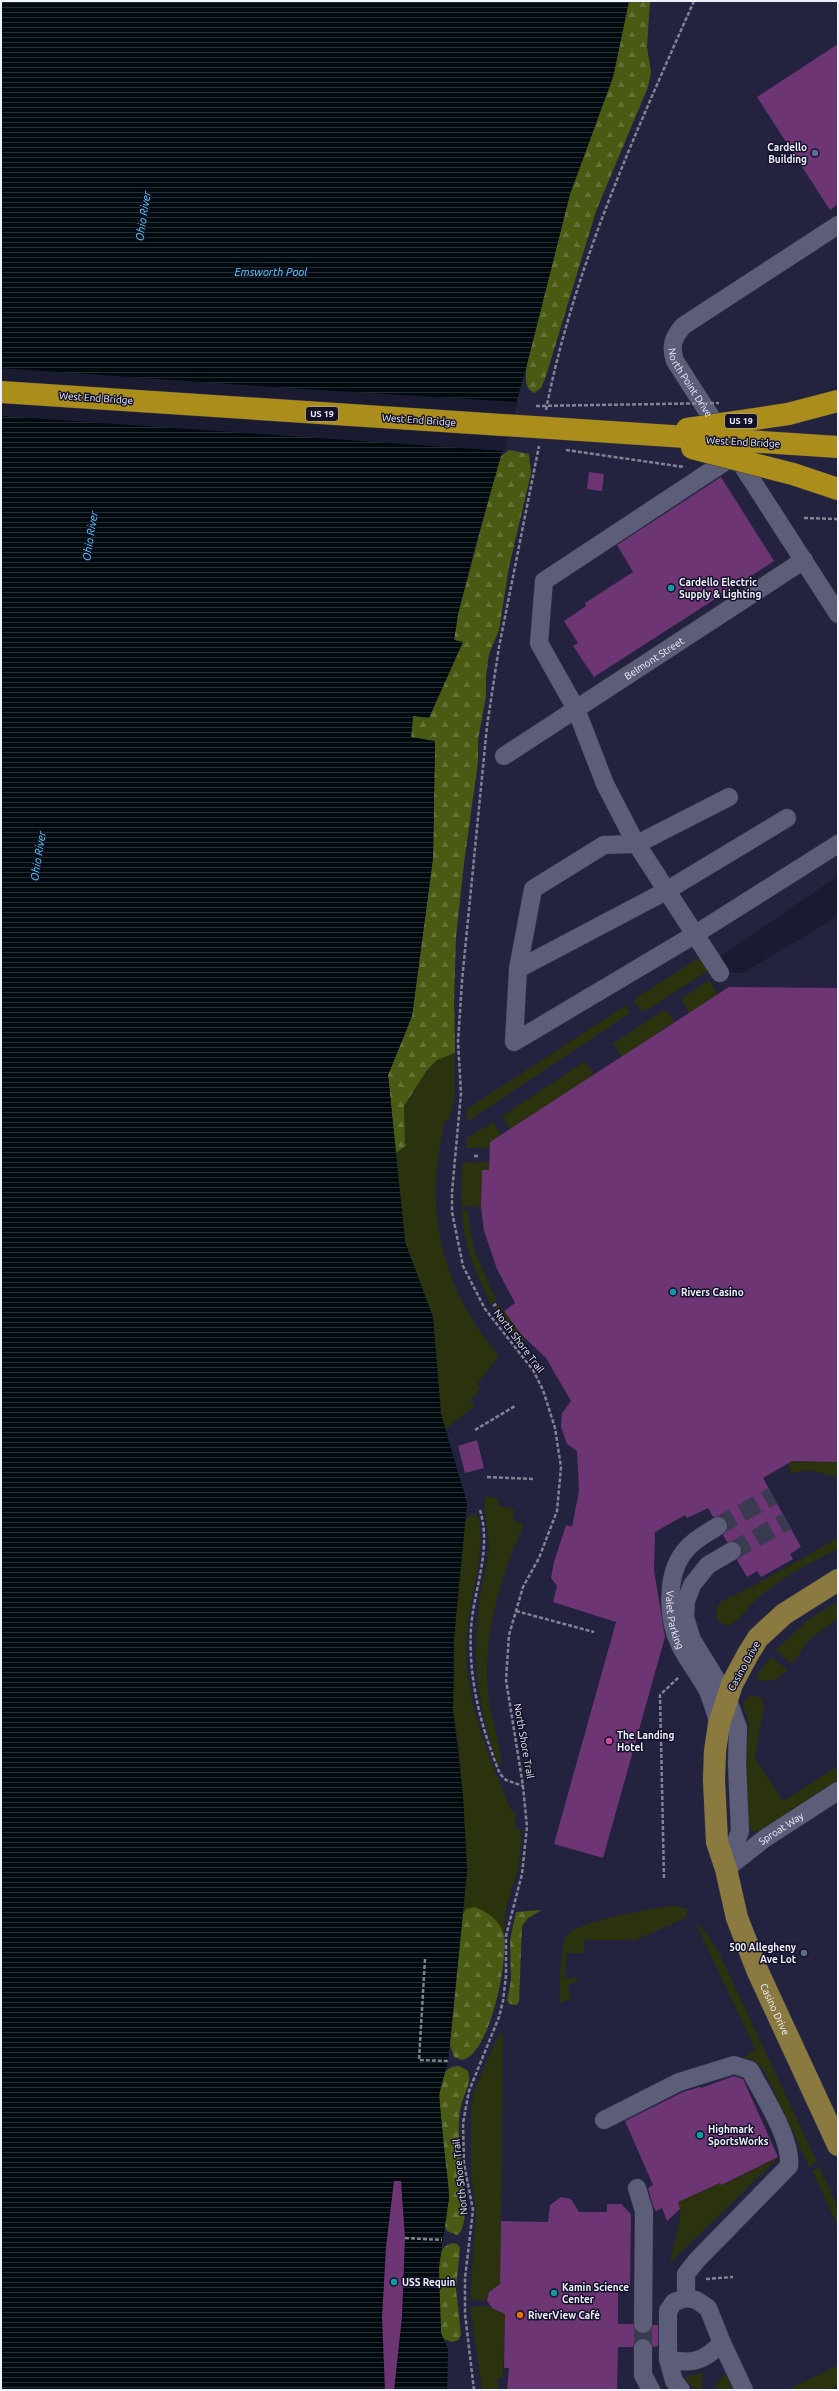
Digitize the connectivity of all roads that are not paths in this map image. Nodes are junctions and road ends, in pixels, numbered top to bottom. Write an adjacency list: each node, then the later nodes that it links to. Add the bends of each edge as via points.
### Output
1 (838, 225): 6 (street, North Point Drive, via 683,326 675,335 671,347 675,361)
2 (1, 392): 4 (highway, West End Bridge / US 19, bridge)
3 (838, 401): 4 (highway, US 19, bridge, via 788,414)
4 (642, 436): 5 (highway, West End Bridge / US 19, bridge); 7 (highway, bridge, via 793,474)
5 (838, 447)
6 (736, 455): 8 (street, North Point Drive); 10 (street, via 544,581 539,644)
7 (838, 489)
8 (804, 560): 9 (street, North Point Drive); 10 (street, Belmont Street)
9 (838, 614)
10 (576, 710): 11 (street, Belmont Street); 14 (street, via 605,784)
11 (504, 756)
12 (729, 798): 14 (street)
13 (787, 818): 16 (street)
14 (636, 844): 16 (street); 18 (street, via 604,845 533,889)
15 (838, 844): 17 (street)
16 (666, 891): 17 (street); 18 (street)
17 (694, 935): 18 (street, via 514,1042); 19 (street)
18 (518, 969)
19 (720, 973)
20 (718, 1526): 24 (street, Valet Parking, via 696,1540 677,1563 671,1597 672,1618 680,1644 707,1690)
21 (732, 1551): 23 (street, Valet Parking, via 708,1566 692,1585 686,1601 685,1617 692,1640)
22 (838, 1580): 23 (main road, Casino Drive, via 784,1614 758,1638)
23 (727, 1696): 24 (main road, Casino Drive); 26 (street, Casino Drive, via 738,1728 740,1831)
24 (719, 1724): 26 (main road, Casino Drive, via 714,1751 715,1807 717,1842)
25 (838, 1791): 26 (street, Sproat Way, via 764,1839)
26 (726, 1869): 28 (main road, Casino Drive, via 732,1902 743,1937)
27 (604, 2120): 30 (street, via 679,2082 734,2065 750,2070 783,2137 790,2156 789,2166 686,2274)
28 (838, 2145)
29 (637, 2188): 31 (street, via 644,2211)
30 (686, 2298): 32 (street, via 696,2300 708,2308); 34 (street, via 674,2302 668,2311)
31 (643, 2324)
32 (722, 2343): 34 (street, via 699,2360 683,2363); 37 (street)
33 (643, 2348): 35 (street, via 643,2375)
34 (668, 2359): 36 (street, via 674,2381)
35 (651, 2390)
36 (681, 2390)
37 (744, 2390)

